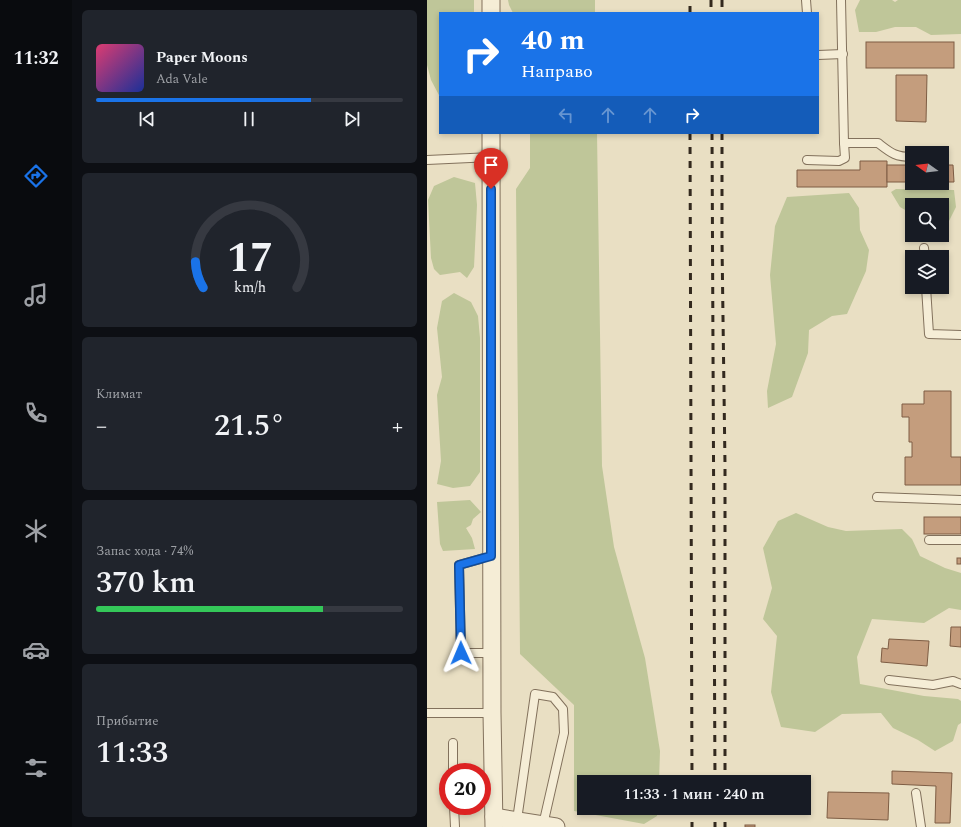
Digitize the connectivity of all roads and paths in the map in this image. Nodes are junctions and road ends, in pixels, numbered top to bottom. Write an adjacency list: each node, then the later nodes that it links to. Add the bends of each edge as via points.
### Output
1 (491, 0): 4 (street)
2 (806, 0): 5 (lane)
3 (841, 0): 6 (lane)
4 (491, 12)
5 (807, 12)
6 (843, 54): 7 (lane); 9 (lane)
7 (819, 55)
8 (491, 134): 10 (street)
9 (843, 143): 11 (lane, via 878,143 899,157); 13 (lane, via 843,160)
10 (491, 157): 12 (lane); 20 (street)
11 (905, 157)
12 (427, 160)
13 (807, 160)
14 (926, 294): 15 (lane, via 929,334)
15 (961, 335)
16 (877, 497): 17 (lane)
17 (961, 500)
18 (929, 540): 19 (lane)
19 (961, 540)
20 (491, 556): 21 (street); 21 (lane, via 459,565 461,653)
21 (492, 653): 25 (street)
22 (889, 680): 23 (lane, via 933,685 953,681)
23 (961, 684)
24 (427, 712): 25 (lane)
25 (492, 713): 31 (street)
26 (453, 743): 27 (lane)
27 (453, 763)
28 (916, 793): 34 (lane)
29 (454, 815): 33 (lane)
30 (517, 820): 31 (street); 32 (street); 32 (lane, via 535,694 553,697 563,709 564,733)
31 (494, 822)
32 (550, 826)
33 (455, 827)
34 (921, 827)

